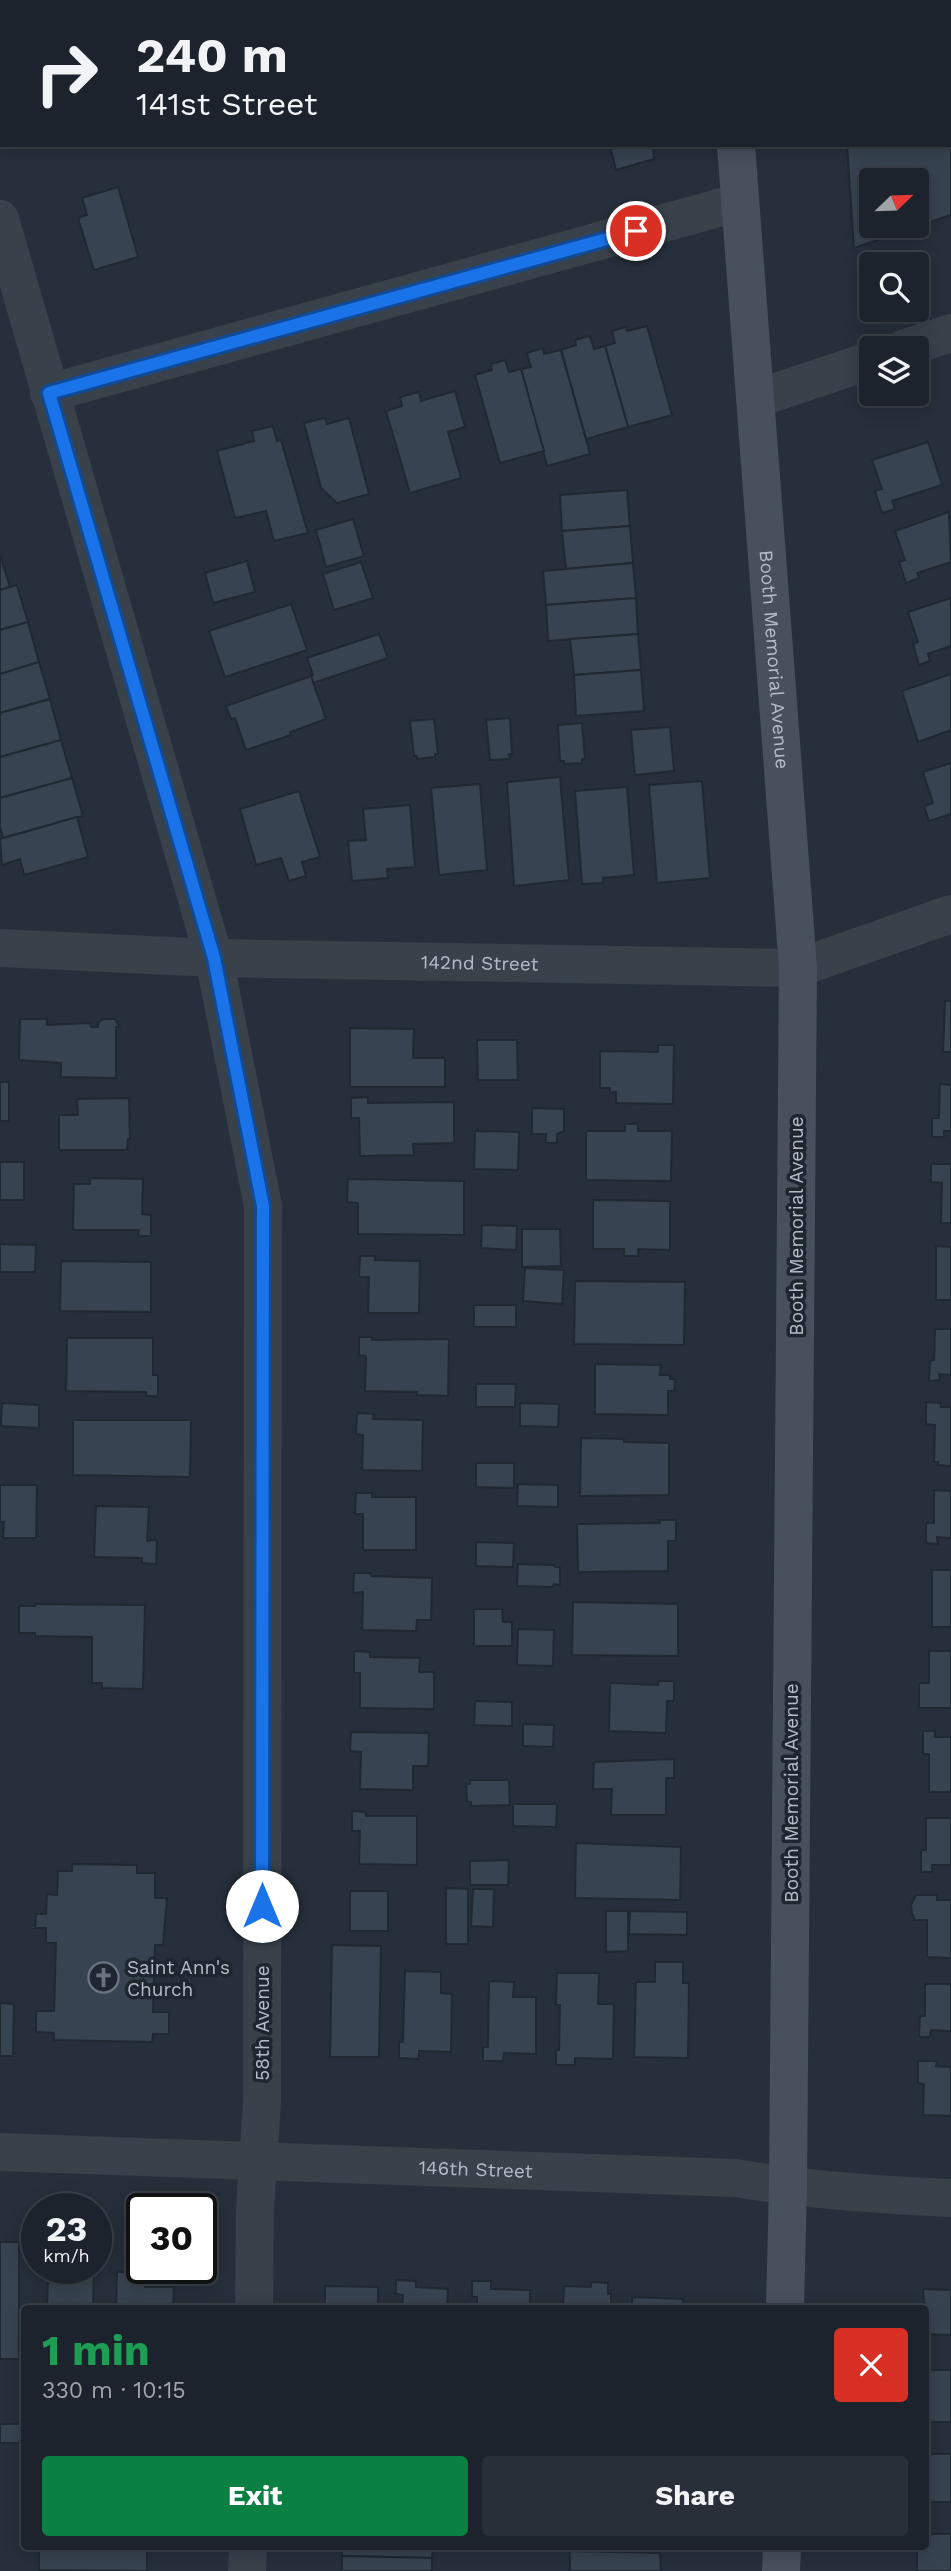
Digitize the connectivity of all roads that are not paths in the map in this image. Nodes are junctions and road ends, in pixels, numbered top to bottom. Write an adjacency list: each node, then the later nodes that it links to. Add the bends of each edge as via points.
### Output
1 (736, 147): 2 (street, Booth Memorial Avenue)
2 (740, 202): 7 (street); 8 (street, Booth Memorial Avenue)
3 (0, 219): 7 (street, 58th Avenue)
4 (951, 333): 5 (street)
5 (929, 340)
6 (859, 364): 8 (street)
7 (49, 393): 11 (street, 58th Avenue)
8 (755, 399): 12 (street, Booth Memorial Avenue)
9 (951, 914): 12 (street, 142nd Street)
10 (0, 948): 11 (street, 142nd Street)
11 (214, 958): 12 (street, 142nd Street); 14 (street, 58th Avenue, via 263,1206 262,2102)
12 (798, 968): 15 (street, Booth Memorial Avenue)
13 (0, 2152): 14 (street, 146th Street)
14 (258, 2161): 15 (street, 146th Street, via 735,2178); 17 (street, 58th Avenue)
15 (788, 2187): 16 (street, 146th Street); 18 (street, Booth Memorial Avenue)
16 (951, 2198)
17 (254, 2305)
18 (785, 2305)
19 (248, 2550): 21 (street)
20 (782, 2550): 22 (street)
21 (247, 2571)
22 (782, 2571)

